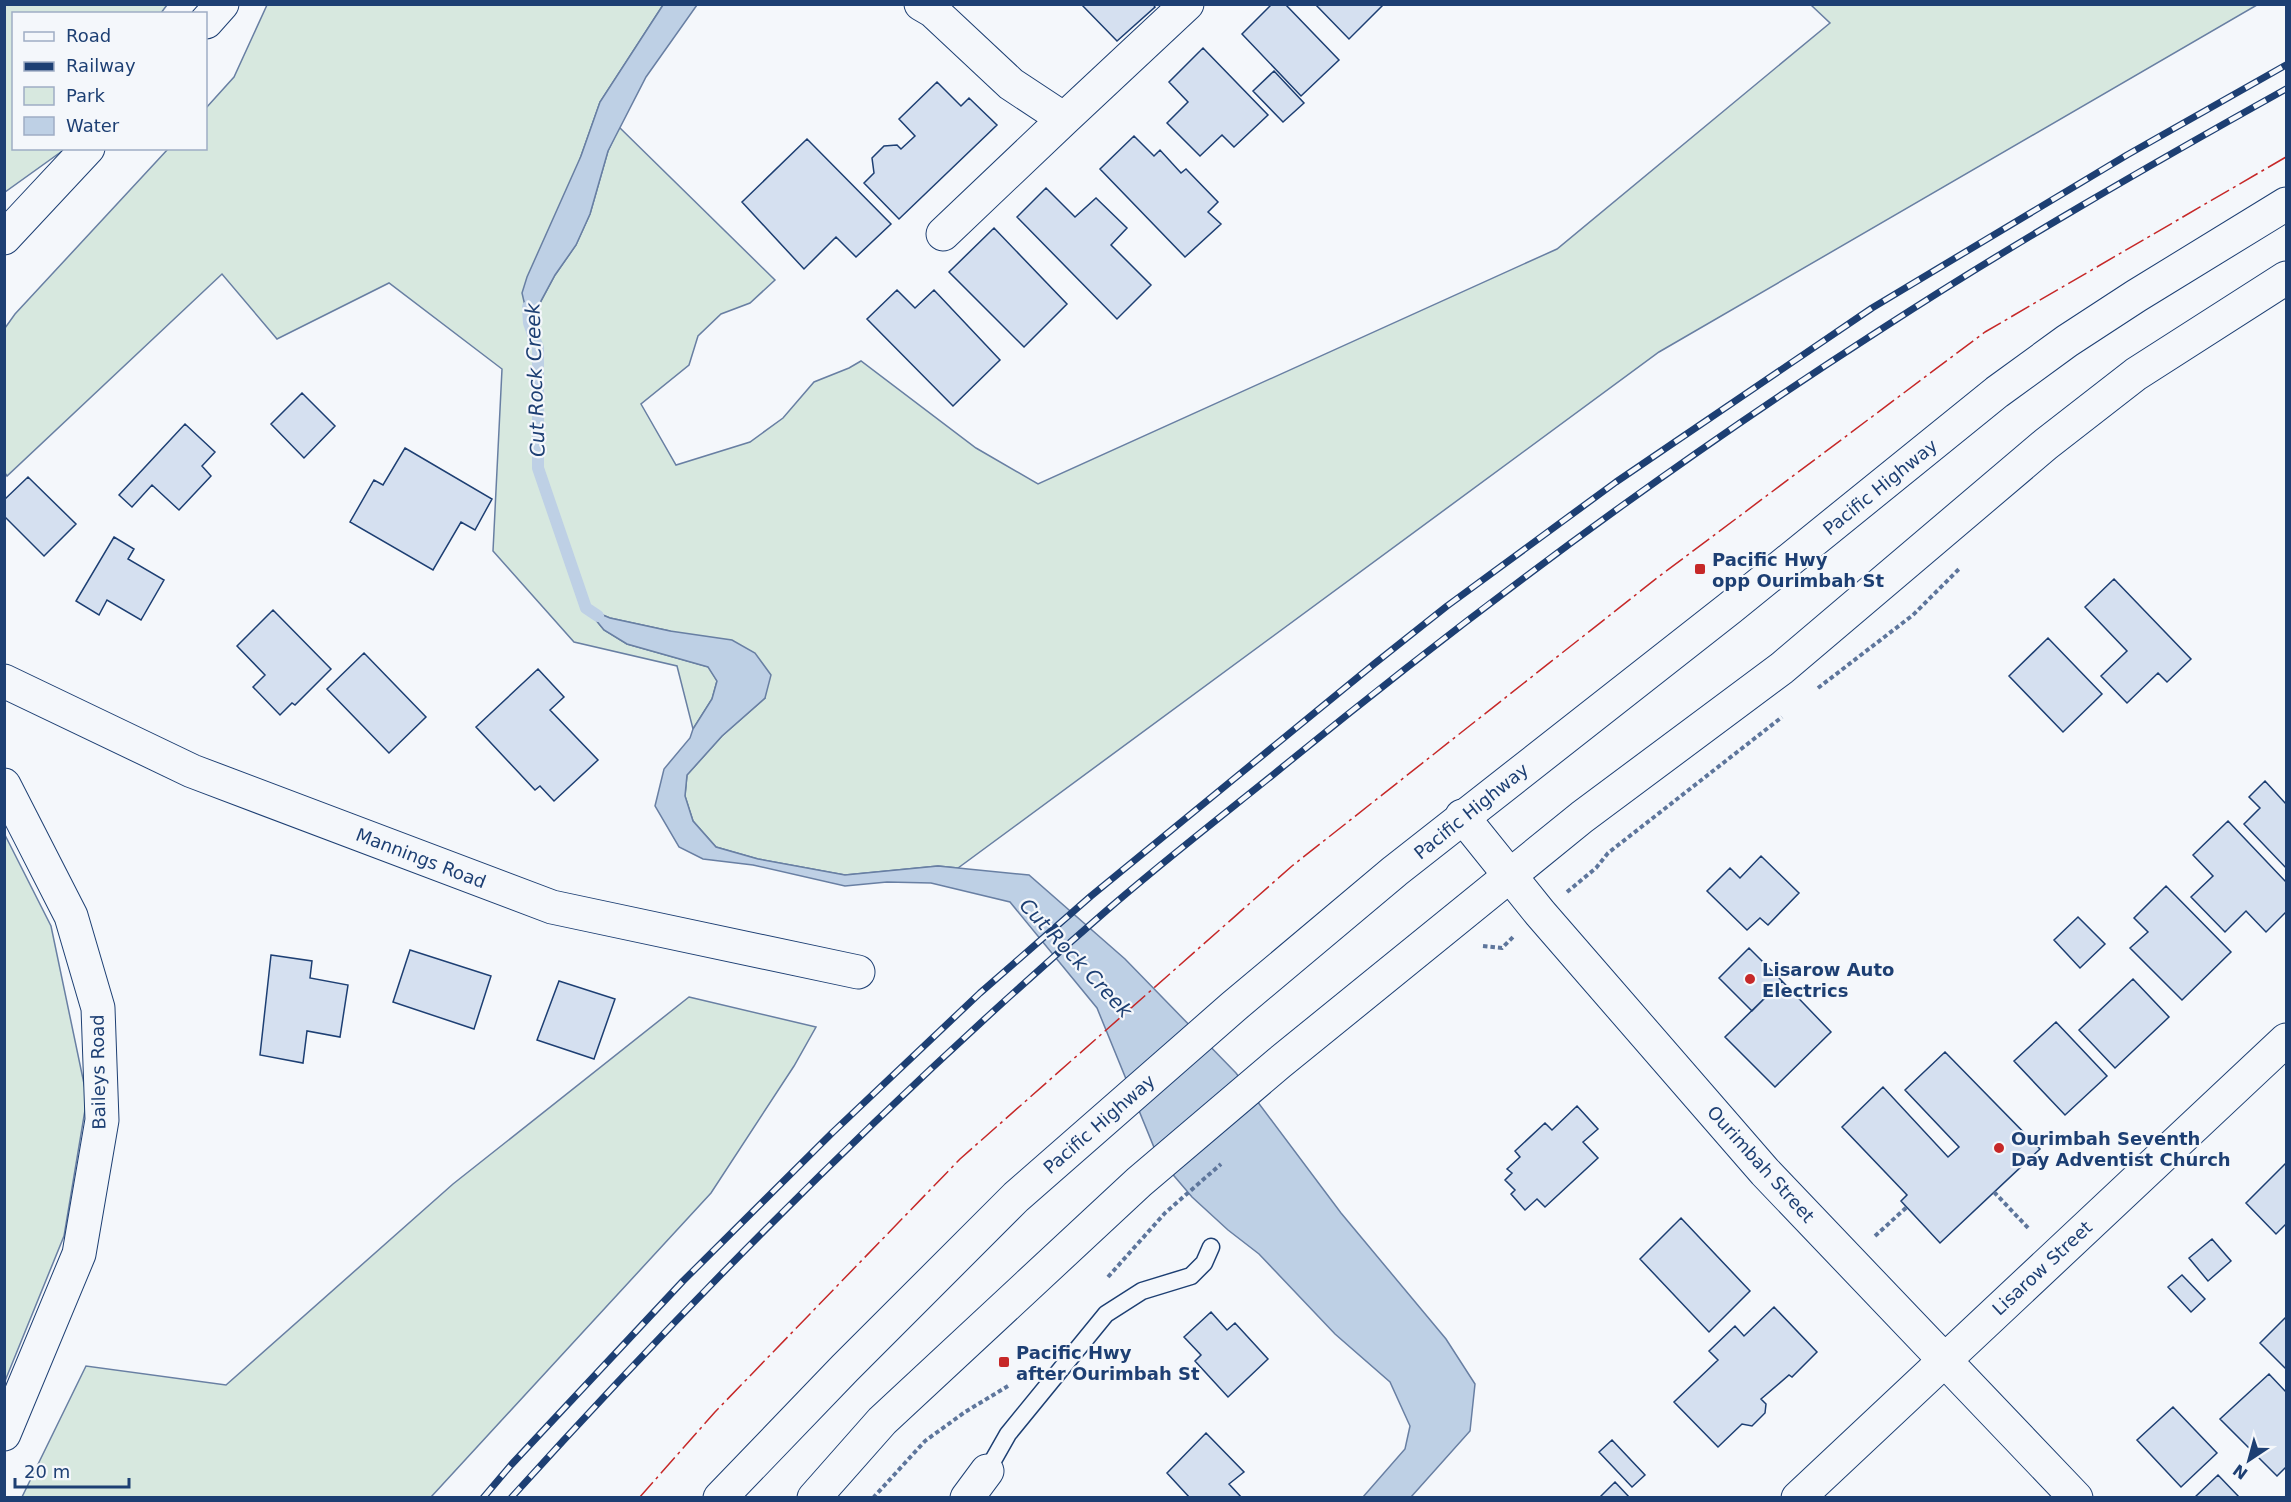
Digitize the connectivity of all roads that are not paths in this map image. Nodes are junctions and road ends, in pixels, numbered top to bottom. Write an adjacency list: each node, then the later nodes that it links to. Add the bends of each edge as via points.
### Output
1 (222, 4): 4 (main road)
2 (921, 4): 5 (main road, via 1011,84)
3 (1187, 4): 5 (main road)
4 (207, 21)
5 (1064, 119): 8 (main road)
6 (86, 150): 9 (main road)
7 (2286, 204): 13 (main road, Pacific Highway, via 2136,296 1997,392 1730,608)
8 (944, 234)
9 (4, 238)
10 (2286, 278): 14 (main road, via 2109,395 1782,668 1582,817)
11 (4, 681): 15 (main road, Mannings Road, via 192,771 552,907)
12 (4, 785): 19 (main road, Baileys Road, via 71,916 98,1008 102,1120 79,1254)
13 (1462, 816): 14 (main road, Ourimbah Street); 21 (main road, Pacific Highway, via 1233,1007 1016,1197)
14 (1510, 876): 18 (main road, Ourimbah Street, via 1765,1172); 22 (main road, via 1139,1182 882,1421)
15 (858, 972)
16 (2286, 1040): 18 (main road, Lisarow Street)
17 (1211, 1247): 20 (lane, via 1204,1263 1191,1276 1142,1290 1106,1314 1008,1434)
18 (1945, 1360): 24 (main road, Lisarow Street); 25 (main road, Ourimbah Street)
19 (4, 1434)
20 (987, 1471): 23 (main road)
21 (720, 1497)
22 (814, 1497)
23 (967, 1497)
24 (1798, 1497)
25 (2076, 1497)

